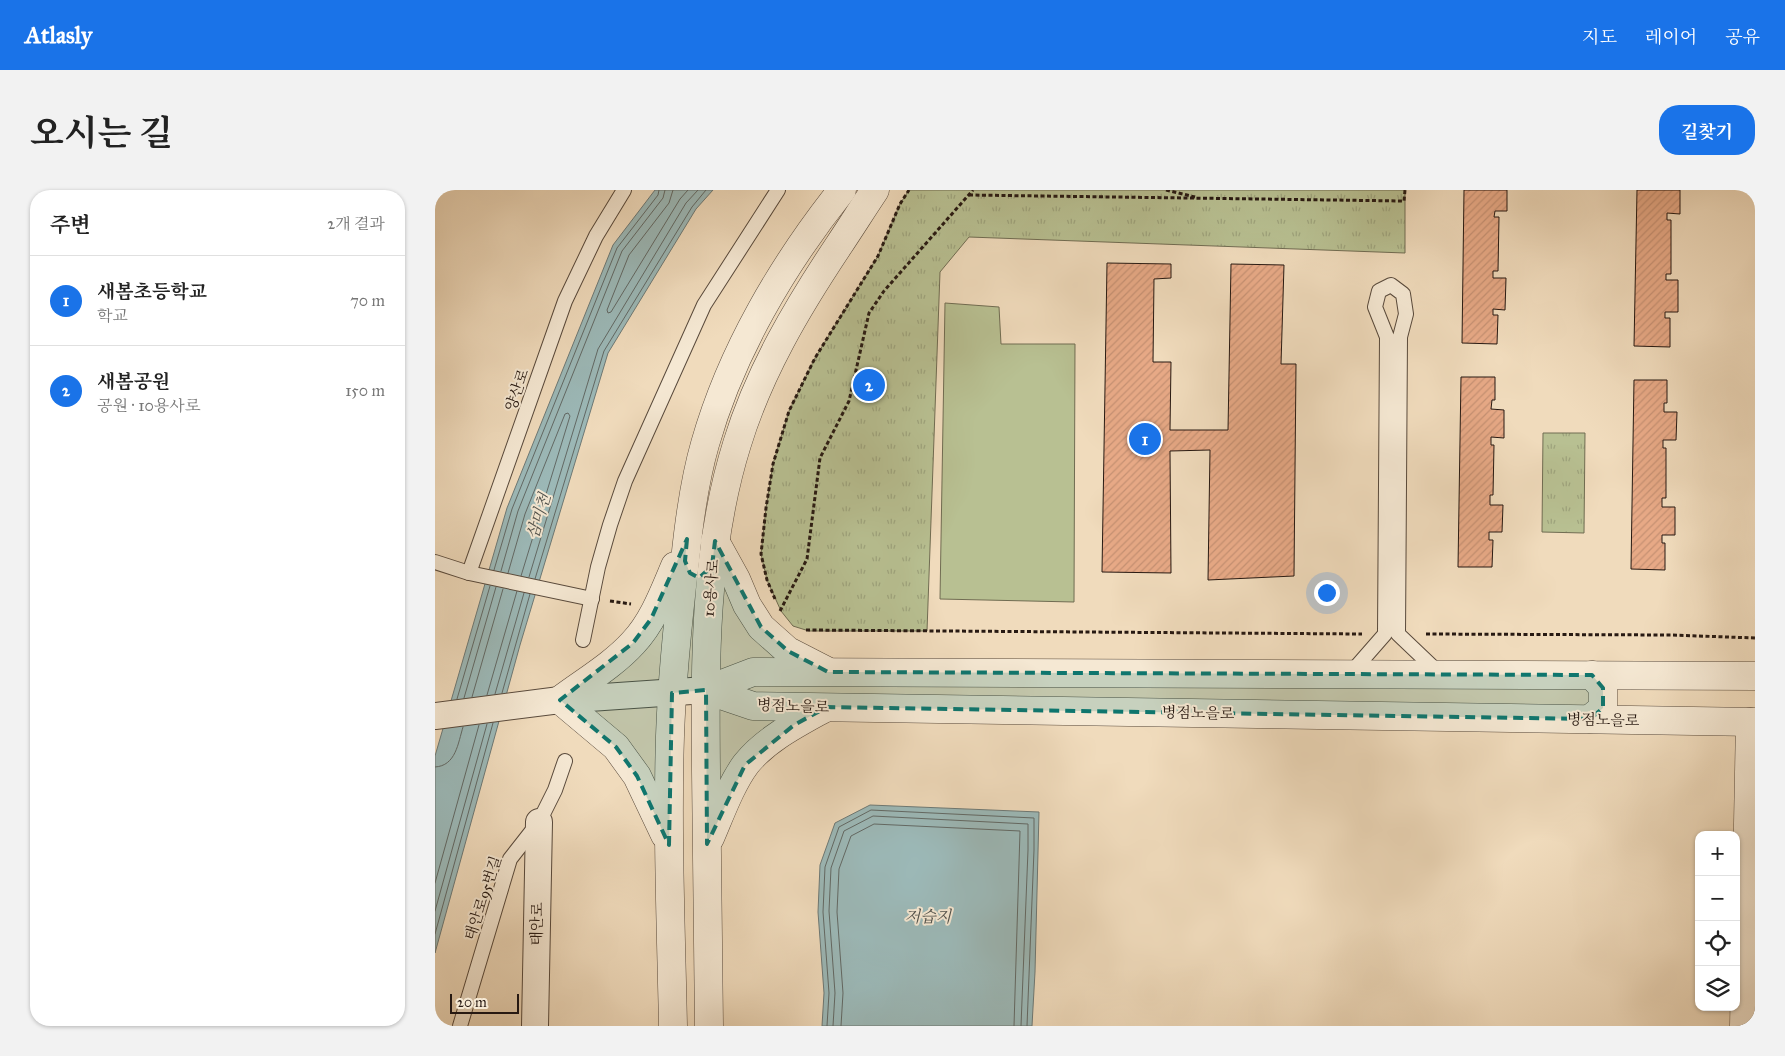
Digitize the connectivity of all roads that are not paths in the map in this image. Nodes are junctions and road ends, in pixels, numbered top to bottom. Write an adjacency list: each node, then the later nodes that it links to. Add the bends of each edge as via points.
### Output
1 (624, 190): 8 (lane, 양산로, via 596,236 565,301)
2 (778, 190): 9 (lane, via 703,305 625,482 605,542)
3 (842, 190): 5 (street, 10용사로, via 781,277 732,370 705,444)
4 (875, 190): 6 (street, 10용사로, via 811,286 751,401 723,496)
5 (686, 550): 6 (street, via 690,573 699,578); 18 (street, 10용사로); 19 (street, via 651,619 633,643)
6 (714, 553): 12 (street, via 737,579 747,605 761,627 788,651); 17 (street, 10용사로, via 706,640)
7 (435, 562): 8 (lane)
8 (469, 573): 9 (lane)
9 (592, 599): 11 (lane)
10 (1392, 634): 10 (lane, via 1400,336 1406,314 1403,294 1391,285 1379,291 1375,307 1387,337); 13 (lane); 14 (lane)
11 (583, 640)
12 (828, 672): 13 (street); 17 (street, via 753,672); 20 (street, via 820,683 819,696)
13 (1350, 674): 14 (street)
14 (1440, 674): 15 (street)
15 (1592, 675): 16 (street); 22 (street, via 1603,688 1603,708)
16 (1755, 676)
17 (706, 690): 18 (street); 20 (street, 병점노을로, via 753,706); 26 (street, 10용사로)
18 (672, 693): 19 (street); 27 (street, 10용사로)
19 (560, 700): 21 (street); 27 (street, via 616,747 637,776)
20 (827, 707): 22 (street, 병점노을로); 26 (street, via 794,725 749,760)
21 (435, 716)
22 (1590, 719): 23 (street, 병점노을로)
23 (1752, 722): 32 (street)
24 (565, 761): 25 (lane, 태안로95번길)
25 (539, 822): 28 (lane, 태안로95번길, via 510,859); 29 (street, 태안로)
26 (707, 844): 31 (street, 10용사로)
27 (669, 845): 30 (street, 10용사로)
28 (460, 1026)
29 (535, 1026)
30 (673, 1026)
31 (709, 1026)
32 (1744, 1026)

